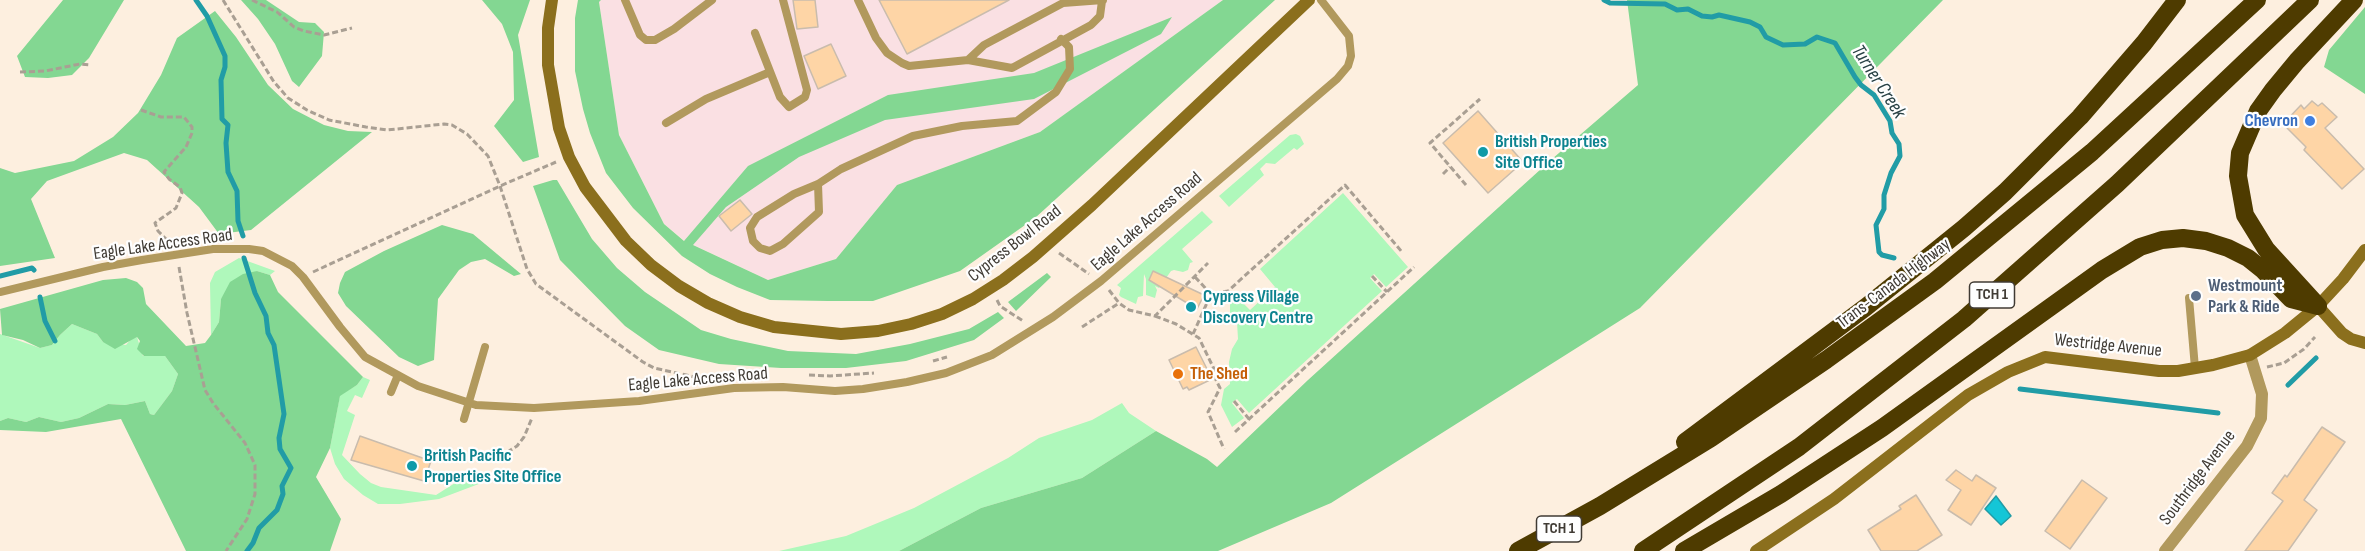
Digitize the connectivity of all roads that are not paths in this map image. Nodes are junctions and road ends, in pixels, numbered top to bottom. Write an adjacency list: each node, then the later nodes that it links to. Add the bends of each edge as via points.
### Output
1 (552, 0): 7 (street, Cypress Bowl Road, via 548,65 559,128 585,187 626,241 679,286 740,317 774,327 841,334 911,324 942,314 990,288 1050,243)
2 (625, 0): 3 (lane, via 640,35 655,40)
3 (712, 0)
4 (783, 0): 16 (lane, via 807,90 805,97 789,107 780,97)
5 (858, 0): 15 (lane, via 876,38 887,53 902,63 909,66)
6 (1102, 0): 14 (lane, via 1100,16 1091,25); 15 (lane, via 1064,3 984,45)
7 (1309, 0)
8 (1321, 0): 29 (lane, Eagle Lake Access Road, via 1349,36 1351,56 1337,79 1101,281 992,355 946,373 863,389 734,387 639,401 534,408)
9 (2176, 0): 31 (highway, via 2080,117 1964,228 1848,321)
10 (2257, 0): 31 (highway, Trans-Canada Highway / TCH 1, via 2092,152 1935,281 1757,407)
11 (2310, 0): 33 (highway, TCH 1, via 2117,184 1964,319 1799,447)
12 (2354, 0): 22 (highway, via 2273,90 2258,111 2240,153 2238,176 2245,215 2266,249)
13 (754, 33): 16 (lane)
14 (1061, 39): 15 (lane, via 1012,68); 18 (lane, via 1069,47 1070,69 1056,92 1017,121 913,136 841,169)
15 (968, 60)
16 (770, 72): 17 (lane, via 705,99)
17 (666, 123)
18 (818, 184): 18 (lane, via 757,217 750,228 760,248 770,250 783,244 819,212)
19 (2365, 250): 22 (street, Westridge Avenue)
20 (0, 292): 27 (lane, Eagle Lake Access Road, via 103,267 213,249 263,251 292,266 303,277 365,357)
21 (2189, 298): 26 (lane)
22 (2318, 306): 23 (street, via 2342,333); 25 (street, Westridge Avenue); 34 (highway, via 2291,298 2264,270 2228,248 2183,238 2140,247 1873,434)
23 (2365, 343)
24 (485, 347): 29 (lane)
25 (2250, 355): 26 (street, Westridge Avenue); 36 (street, Southridge Avenue, via 2262,393 2261,418 2247,447)
26 (2195, 368): 35 (street, Westridge Avenue, via 2159,371 2045,357 2008,372 1968,396 1834,499)
27 (398, 375): 28 (lane); 29 (lane, Eagle Lake Access Road)
28 (391, 392)
29 (469, 403): 30 (lane)
30 (464, 419)
31 (1599, 506): 32 (highway, Trans-Canada Highway / TCH 1)
32 (1518, 551)
33 (1643, 551)
34 (1684, 551)
35 (1756, 551)
36 (2165, 551)

